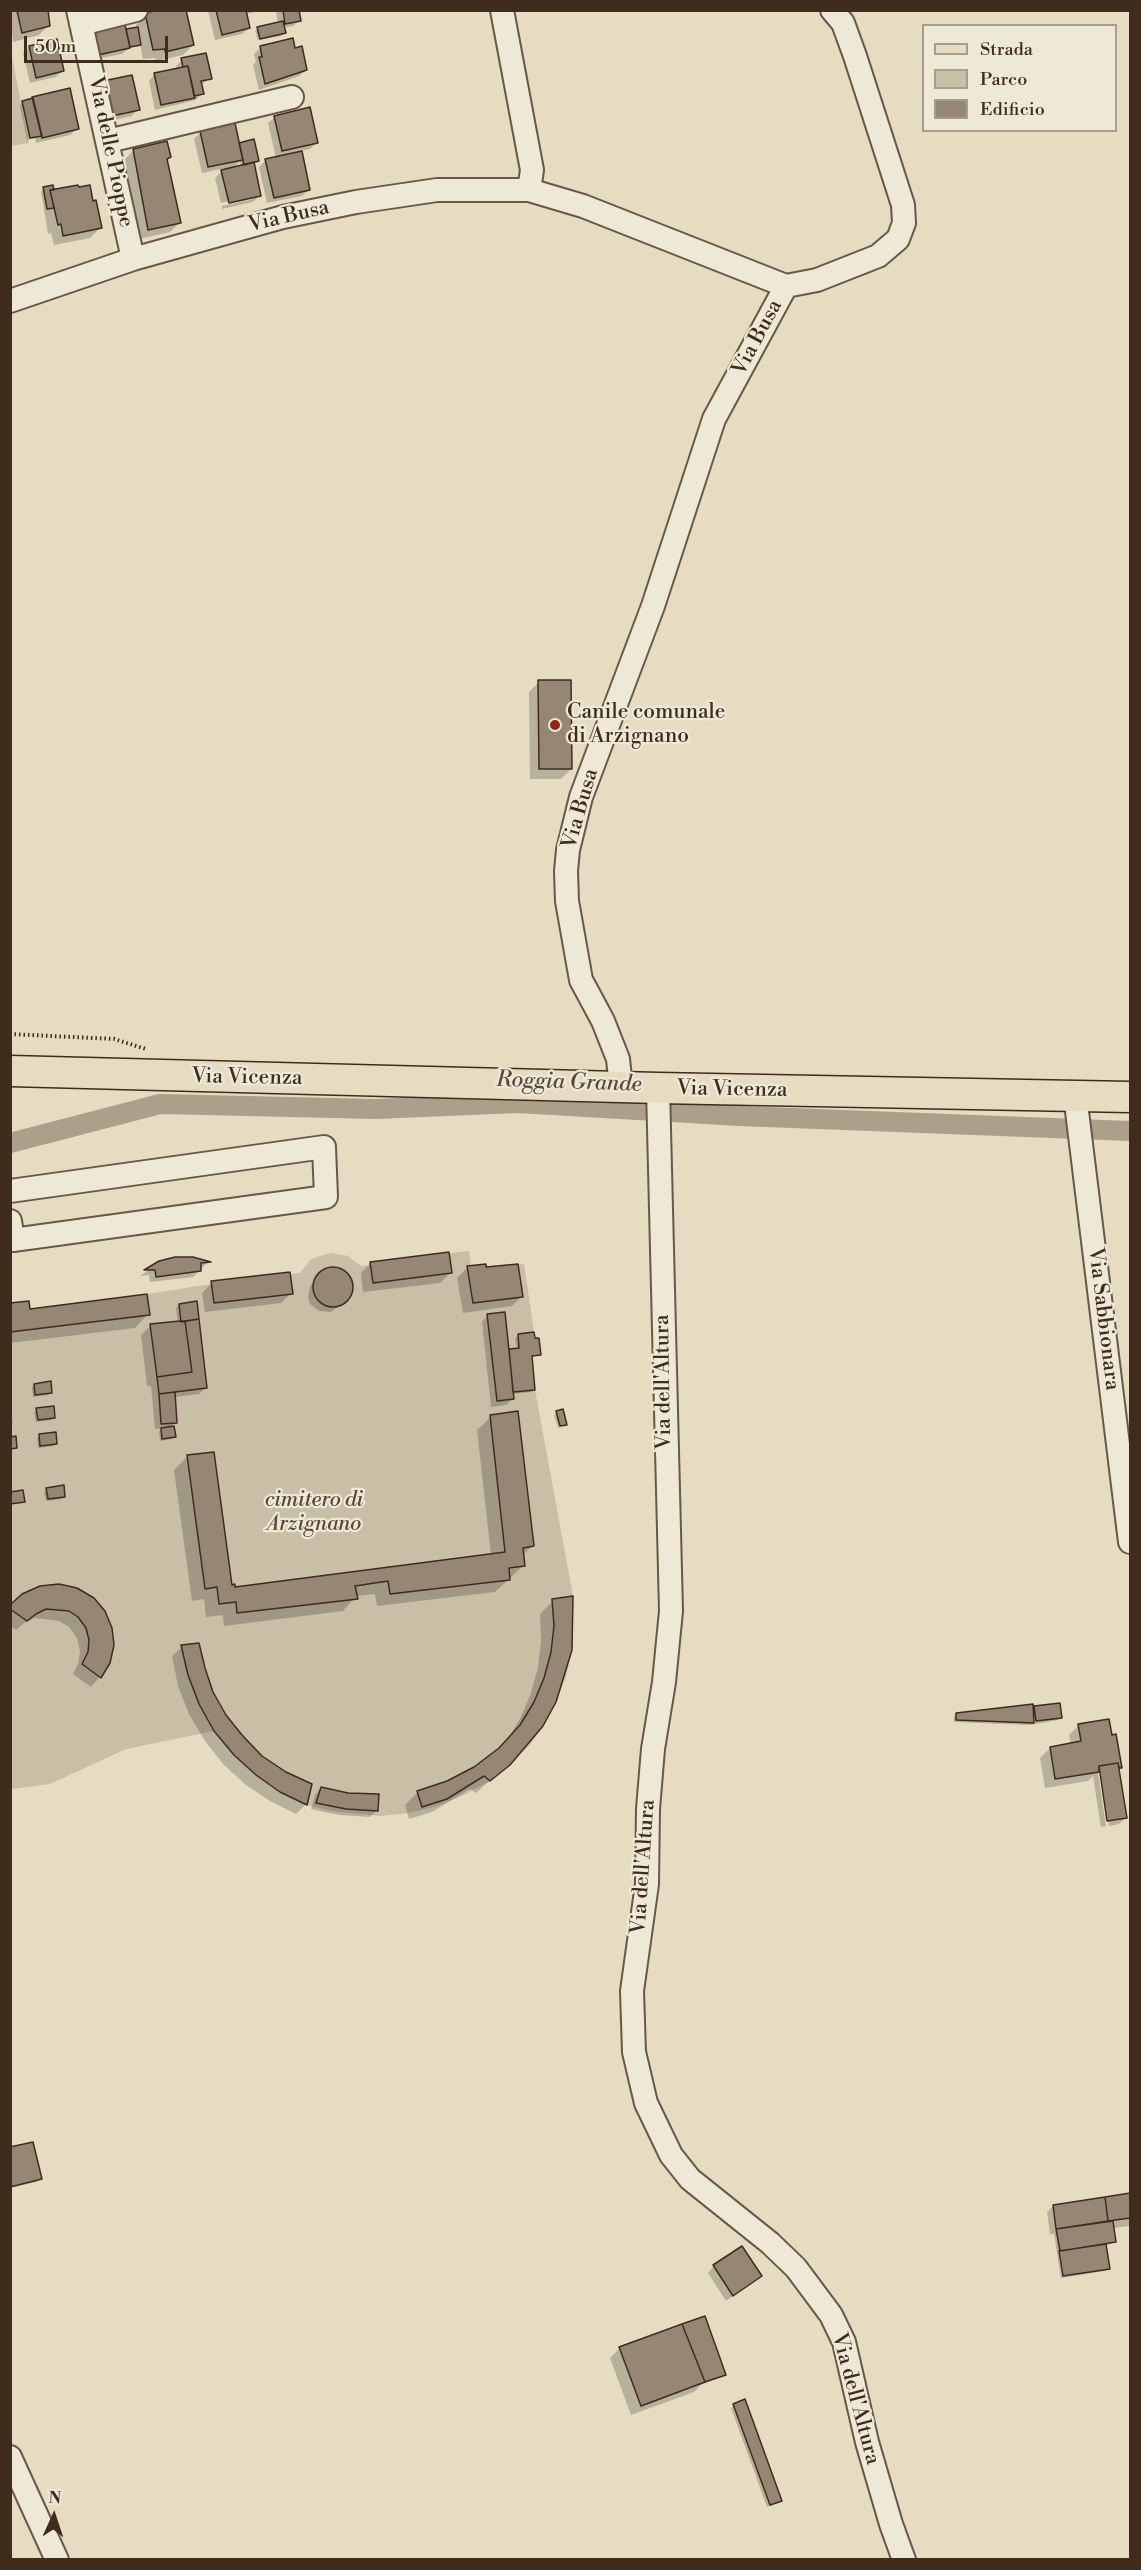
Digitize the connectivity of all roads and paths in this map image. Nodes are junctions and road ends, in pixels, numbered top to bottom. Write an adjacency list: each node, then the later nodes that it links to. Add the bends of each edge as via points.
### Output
1 (136, 10): 4 (street)
2 (502, 10): 7 (street, via 532,170)
3 (832, 10): 9 (street, via 843,23 855,56 903,205 904,223 898,239 878,256 817,280)
4 (79, 17): 6 (street, Via delle Pioppe)
5 (292, 97): 6 (street)
6 (108, 141): 8 (street, Via delle Pioppe)
7 (529, 190): 8 (street, Via Busa, via 437,190 356,202 283,217); 9 (street, Via Busa, via 583,206)
8 (133, 259): 10 (street, Via Busa)
9 (786, 286): 14 (street, Via Busa, via 714,419 653,606 581,796 568,850 567,901 581,980 618,1059)
10 (10, 301)
11 (10, 1034): 12 (path, via 114,1039)
12 (150, 1050)
13 (10, 1071): 14 (main road, Via Vicenza)
14 (621, 1087): 15 (main road, Via Vicenza)
15 (658, 1088): 16 (main road, Via Vicenza); 23 (street, Via dell'Altura, via 671,1611 652,1749 647,1884 632,1991 634,2052 646,2103 671,2155 690,2179 796,2268 831,2315 844,2342 867,2442)
16 (1075, 1096): 17 (main road, Via Vicenza); 20 (street, Via Sabbionara)
17 (1131, 1097)
18 (10, 1191): 19 (street, via 324,1148 326,1197 13,1240)
19 (10, 1221)
20 (1130, 1533)
21 (10, 2457): 22 (street)
22 (57, 2559)
23 (904, 2559)

